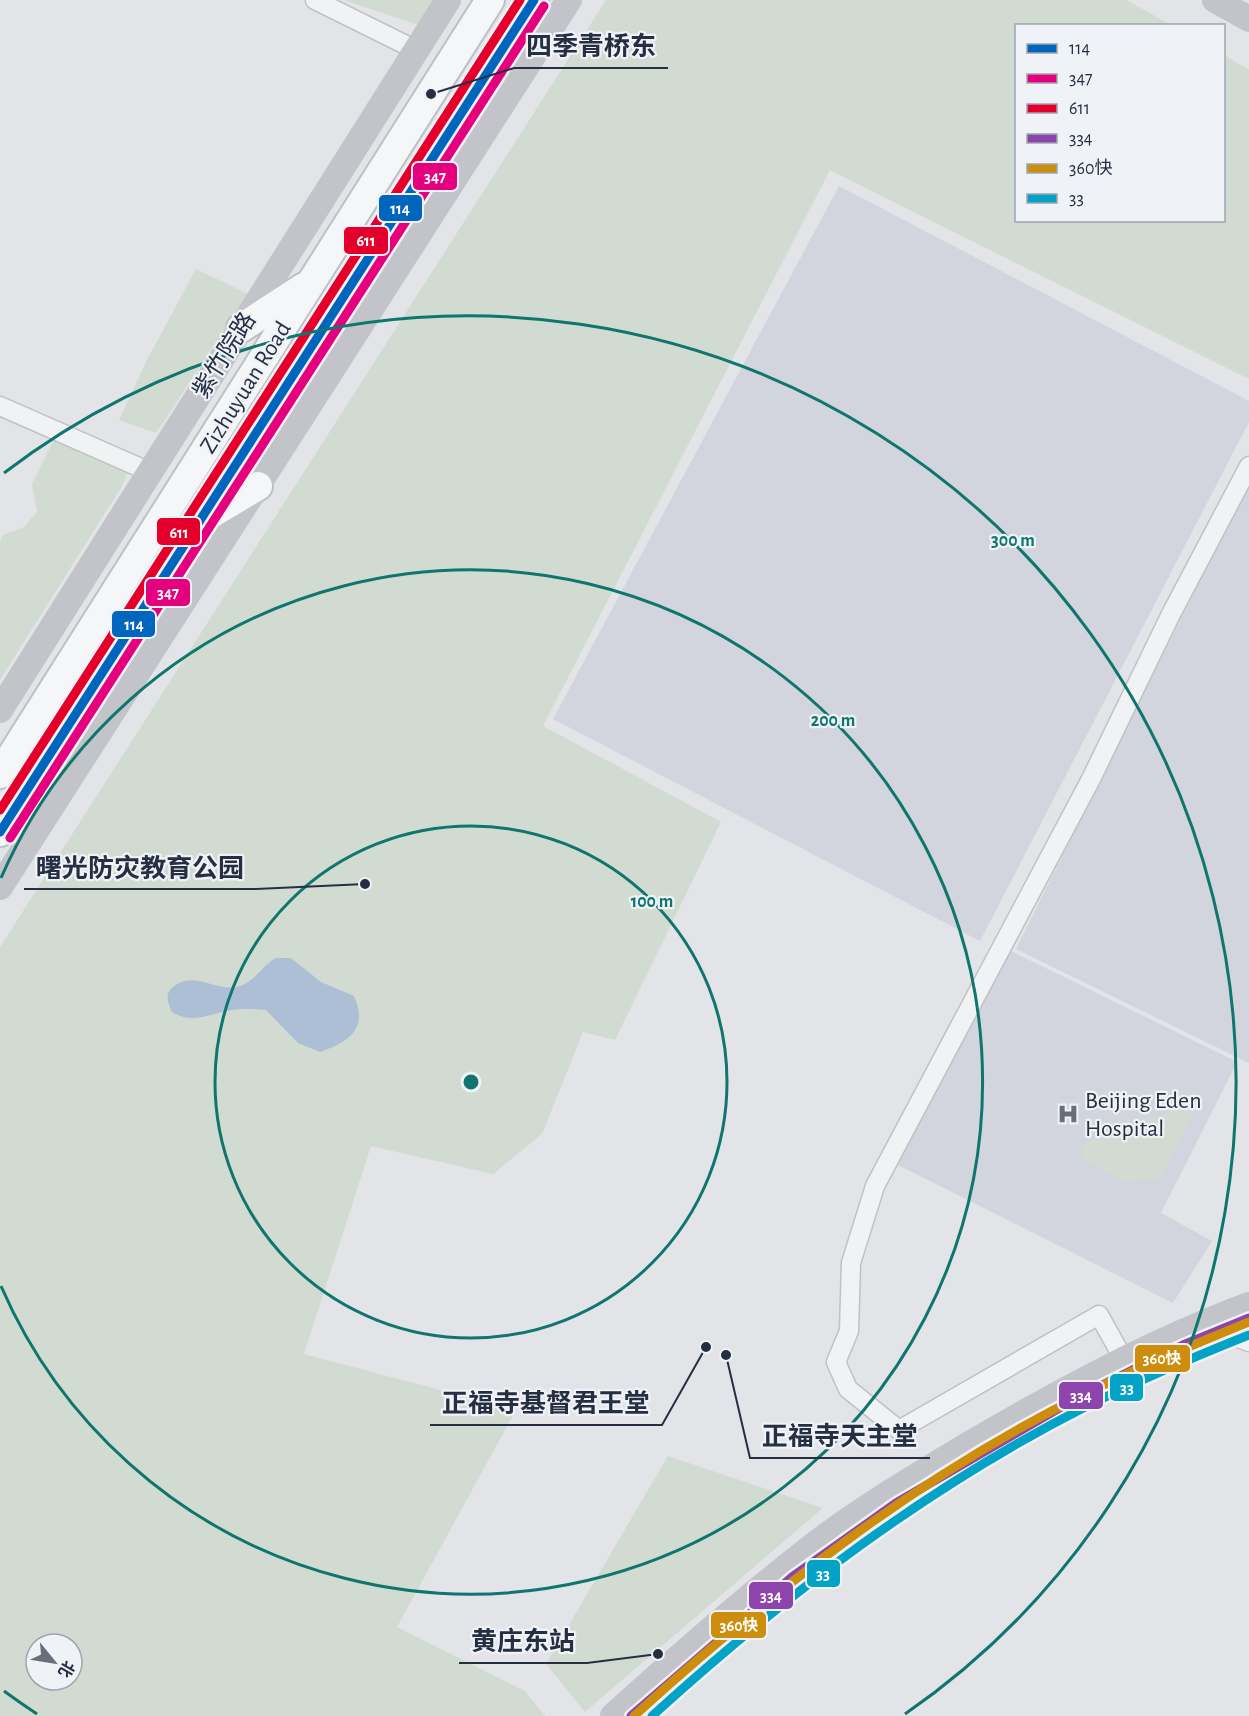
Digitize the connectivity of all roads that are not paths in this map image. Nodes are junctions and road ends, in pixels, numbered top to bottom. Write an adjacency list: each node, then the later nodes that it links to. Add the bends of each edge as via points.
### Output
1 (315, 0): 8 (street)
2 (448, 0): 8 (street, 紫竹院路)
3 (490, 0): 9 (main road, Zizhuyuan Road)
4 (534, 0): 15 (main road, Zizhuyuan Road)
5 (569, 0): 14 (street)
6 (1215, 0): 7 (street)
7 (1249, 19)
8 (416, 50): 10 (street, 紫竹院路)
9 (311, 283): 10 (main road); 17 (main road, Zizhuyuan Road)
10 (241, 328): 13 (street, 紫竹院路)
11 (0, 406): 13 (street)
12 (1249, 466): 25 (street, via 1086,789 875,1186 851,1263 849,1331 836,1362 848,1389 899,1430 1099,1315)
13 (150, 471): 16 (street, 紫竹院路)
14 (258, 486): 15 (main road); 19 (street)
15 (199, 521): 18 (main road, Zizhuyuan Road)
16 (0, 710)
17 (0, 774)
18 (0, 834): 19 (street)
19 (24, 849): 20 (street)
20 (0, 887)
21 (1249, 1305): 25 (street)
22 (1249, 1322): 23 (street)
23 (1222, 1332): 24 (street); 27 (street, via 1064,1404 927,1484 821,1558 733,1628)
24 (1249, 1342)
25 (1124, 1360): 26 (street, via 1058,1393 920,1474 812,1547)
26 (614, 1716)
27 (634, 1716)

